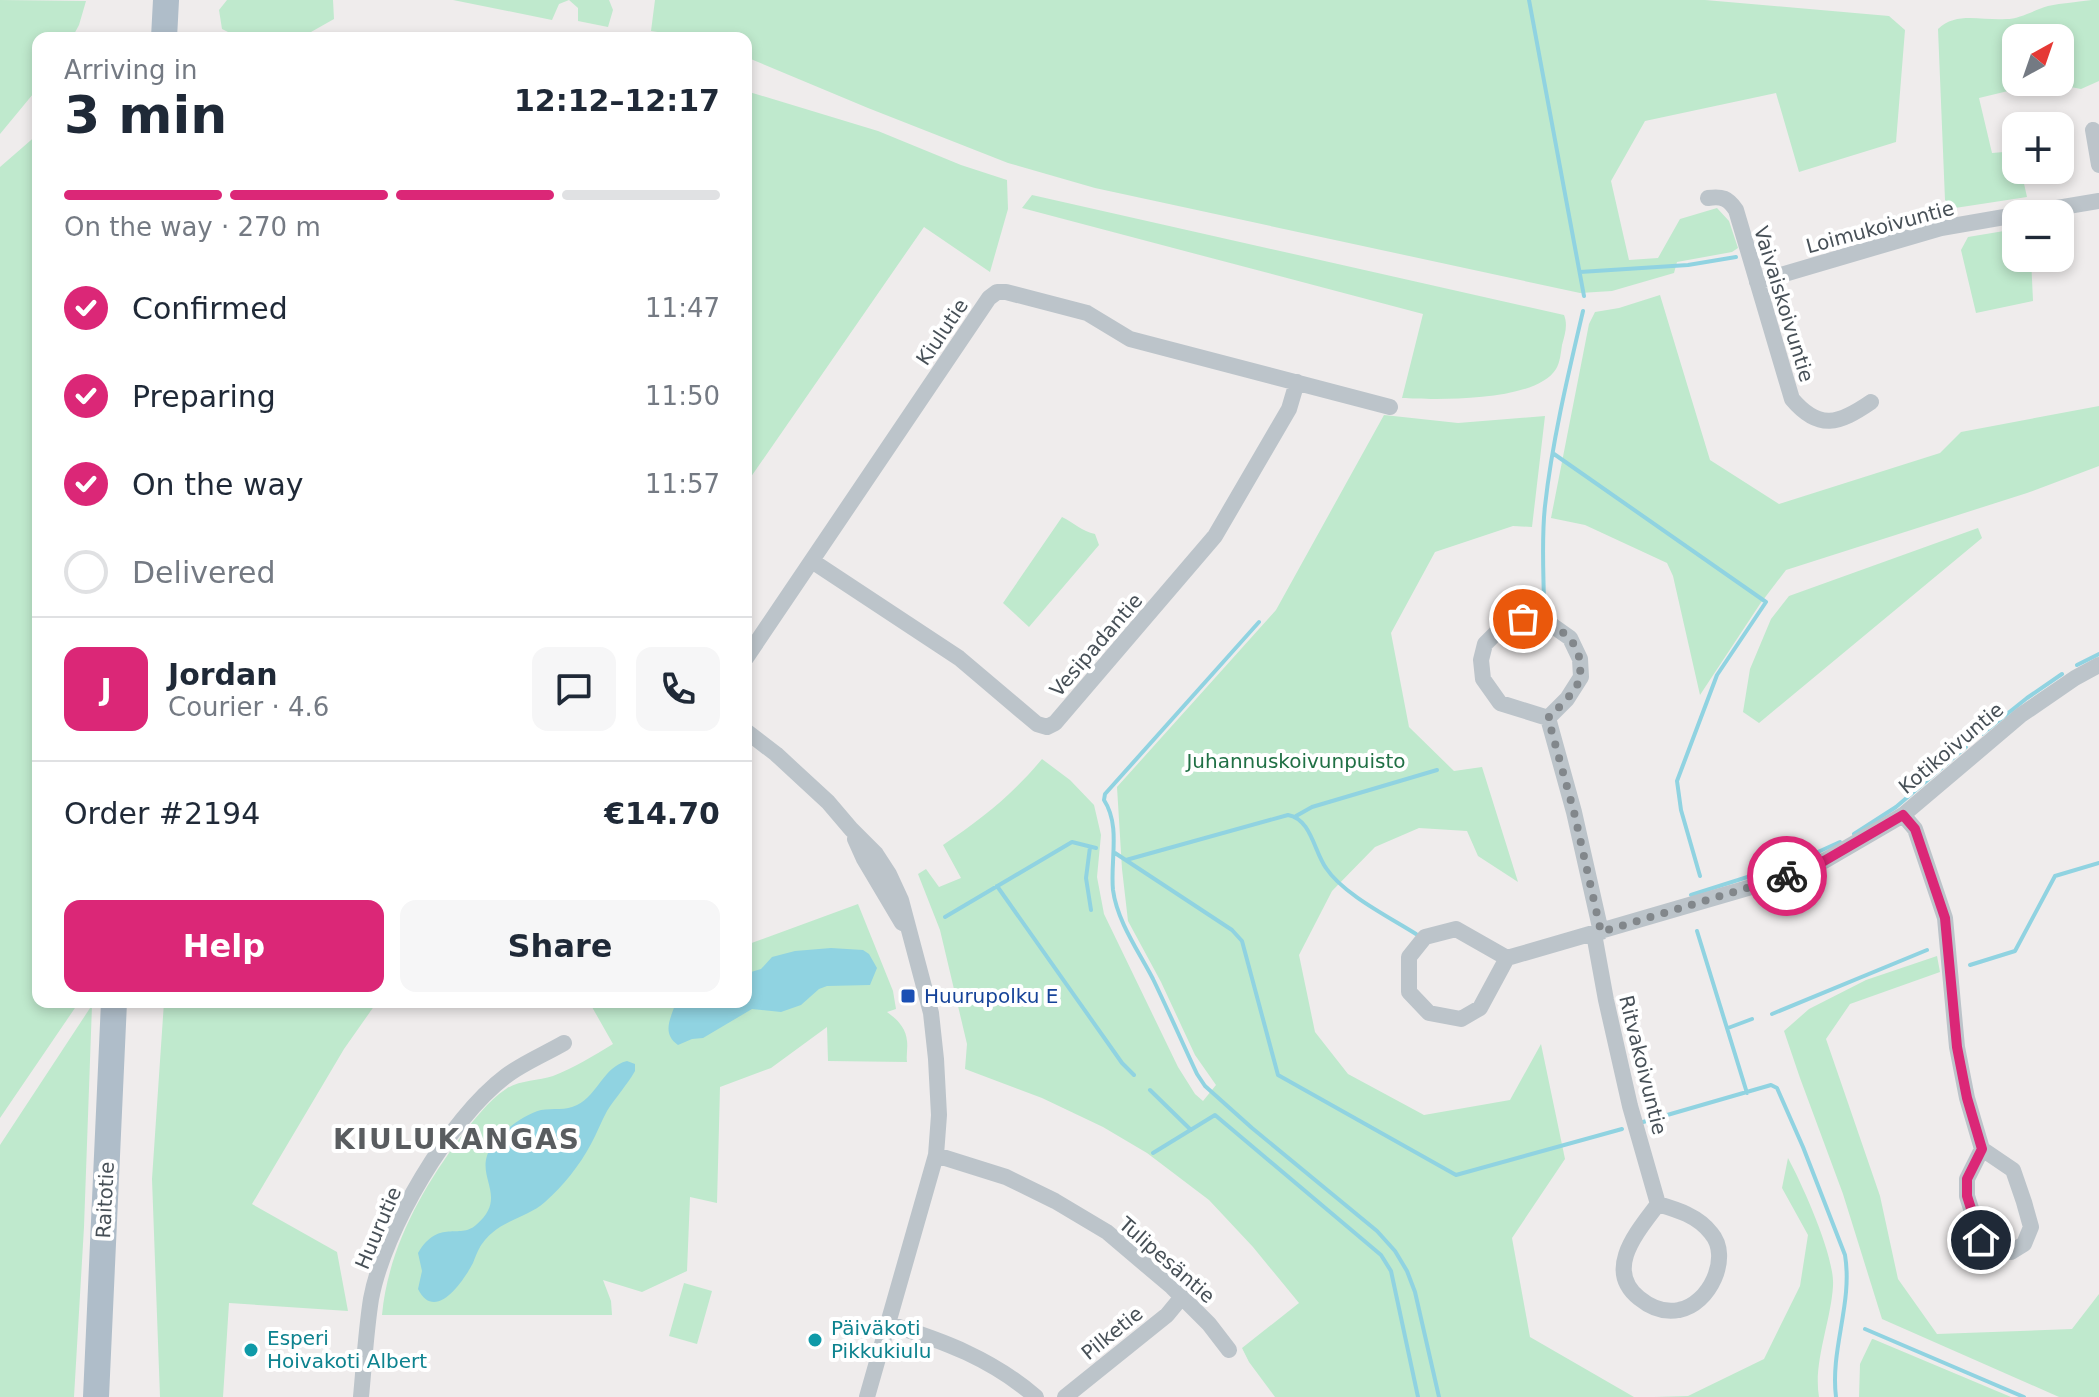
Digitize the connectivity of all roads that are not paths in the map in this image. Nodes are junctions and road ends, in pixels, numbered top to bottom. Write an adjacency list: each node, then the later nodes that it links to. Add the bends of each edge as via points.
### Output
1 (166, 0): 2 (main road)
2 (164, 32)
3 (2093, 130): 4 (street)
4 (2099, 165)
5 (1708, 198): 9 (street, Vaivaiskoivuntie, via 1720,196 1736,210)
6 (2099, 201): 7 (street, Loimukoivuntie)
7 (2074, 205)
8 (2002, 217): 9 (street, Loimukoivuntie, via 1941,228)
9 (1757, 282): 11 (street, Vaivaiskoivuntie, via 1792,399 1801,410 1815,420 1833,422)
10 (1297, 382): 12 (street, Kiulutie); 13 (street, Kiulutie, via 1130,339 1087,313 997,292); 13 (street, Vesipadantie, via 1289,409 1215,536 1047,727 959,658)
11 (1871, 402)
12 (1390, 407)
13 (812, 561): 14 (street, Kiulutie)
14 (752, 649)
15 (2099, 665): 18 (street, Kotikoivuntie, via 2021,715)
16 (1548, 718): 16 (street, via 1500,703 1483,679 1485,644 1506,623 1539,619 1570,638 1580,659 1581,677); 19 (street, Ritvakoivuntie, via 1574,812)
17 (752, 736): 24 (street, via 806,779 876,854 901,900 931,1013 939,1115)
18 (1903, 815): 19 (street, Kotikoivuntie, via 1789,876); 23 (street, via 1915,829 1945,918 1957,1047)
19 (1598, 933): 20 (street, Kotikoivuntie); 25 (street, Ritvakoivuntie, via 1606,1000)
20 (1507, 958): 20 (street, via 1456,929 1425,937 1409,957 1409,992 1429,1013 1461,1019 1480,1008)
21 (114, 1008): 29 (main road, Raitotie)
22 (564, 1043): 30 (street, Huurutie, via 487,1093 457,1127 403,1210 371,1298)
23 (1982, 1149): 23 (street, via 1967,1179 1967,1196 1981,1240 1994,1251 2011,1252 2024,1244 2031,1227 2024,1202 2013,1170)
24 (936, 1155): 26 (street, Tulipesäntie, via 1006,1177 1055,1201 1107,1232); 27 (street)
25 (1658, 1204): 25 (street, via 1631,1240 1622,1267 1631,1292 1652,1308 1679,1310 1697,1302 1711,1285 1720,1258 1713,1234 1689,1214)
26 (1181, 1298): 28 (street, Tulipesäntie); 33 (street, Pilketie)
27 (889, 1324): 31 (street); 32 (street, via 984,1360)
28 (1229, 1350)
29 (96, 1397)
30 (361, 1397)
31 (867, 1397)
32 (1036, 1397)
33 (1065, 1397)

